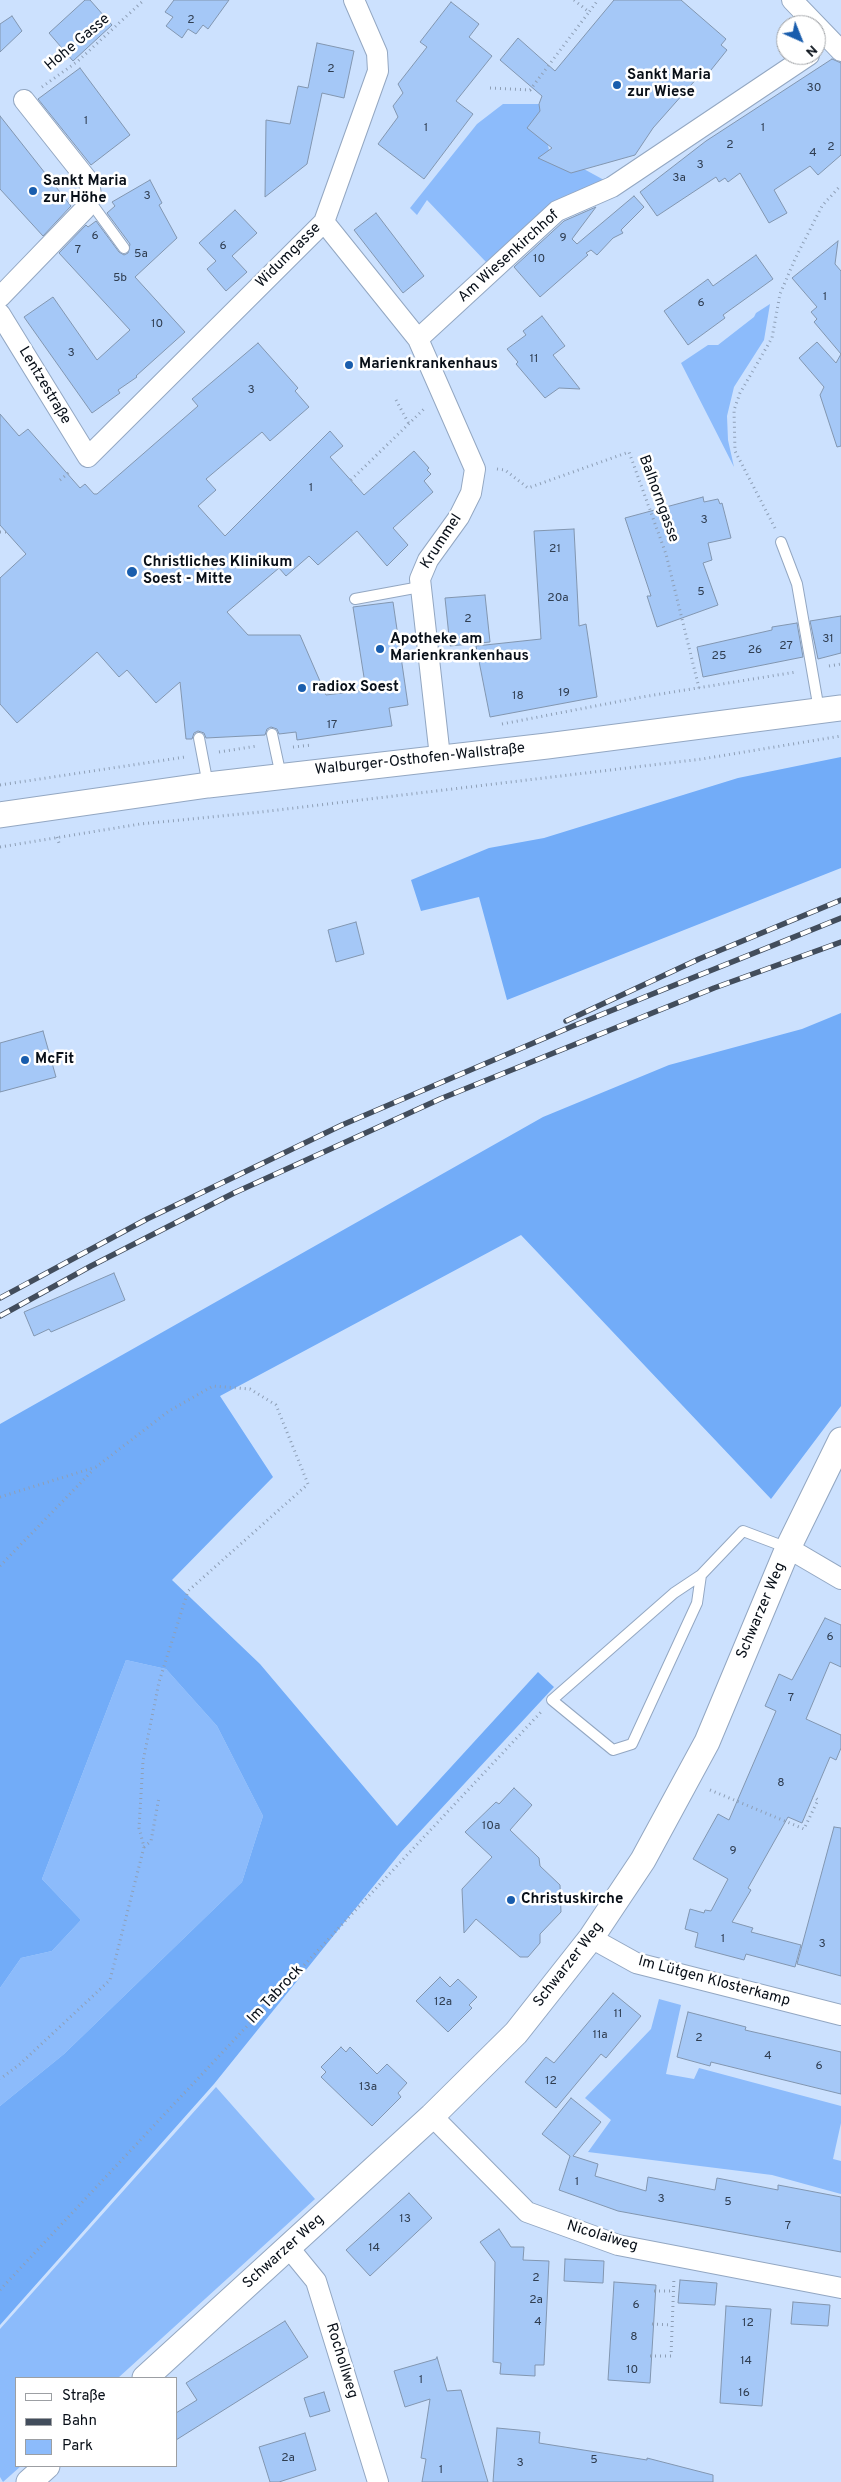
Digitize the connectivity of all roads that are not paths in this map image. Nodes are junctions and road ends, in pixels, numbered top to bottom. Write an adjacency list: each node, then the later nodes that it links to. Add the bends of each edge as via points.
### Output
1 (354, 0): 7 (street, Widumgasse, via 377,53 378,71)
2 (801, 3): 3 (street)
3 (829, 48)
4 (794, 65): 11 (street, Am Wiesenkirchhof, via 612,187 557,211)
5 (24, 100): 6 (street, via 89,182)
6 (89, 200): 8 (lane); 9 (street, via 79,215)
7 (324, 222): 11 (street); 12 (street, Widumgasse)
8 (124, 248)
9 (0, 297)
10 (0, 314): 12 (street, Lentzestraße)
11 (418, 339): 14 (street, Krummel, via 475,469 471,493 421,572)
12 (88, 457)
13 (780, 542): 16 (lane, via 797,584 812,669)
14 (420, 587): 15 (lane); 19 (street, Krummel)
15 (355, 599)
16 (830, 709): 19 (street, Walburger-Osthofen-Wallstraße)
17 (272, 734): 20 (lane)
18 (199, 738): 21 (lane)
19 (440, 757): 20 (street, Walburger-Osthofen-Wallstraße)
20 (281, 776): 21 (street, Walburger-Osthofen-Wallstraße)
21 (208, 785): 22 (street, Walburger-Osthofen-Wallstraße)
22 (0, 815)
23 (841, 1440): 24 (street, Schwarzer Weg)
24 (788, 1548): 25 (lane, via 743,1531); 26 (street); 27 (street, Schwarzer Weg, via 707,1742 644,1860)
25 (701, 1575): 25 (lane, via 697,1604 632,1744 613,1750 552,1700 674,1593)
26 (841, 1579)
27 (591, 1938): 28 (street, Im Lütgen Klosterkamp, via 636,1963); 29 (street, Schwarzer Weg, via 516,2033)
28 (841, 2014)
29 (432, 2116): 30 (street, Schwarzer Weg); 31 (street, Nicolaiweg, via 527,2212 618,2246)
30 (289, 2248): 32 (street, Schwarzer Weg); 35 (street, Rochollweg, via 316,2280)
31 (841, 2288)
32 (146, 2377)
33 (46, 2467): 34 (street)
34 (29, 2482)
35 (378, 2482)

